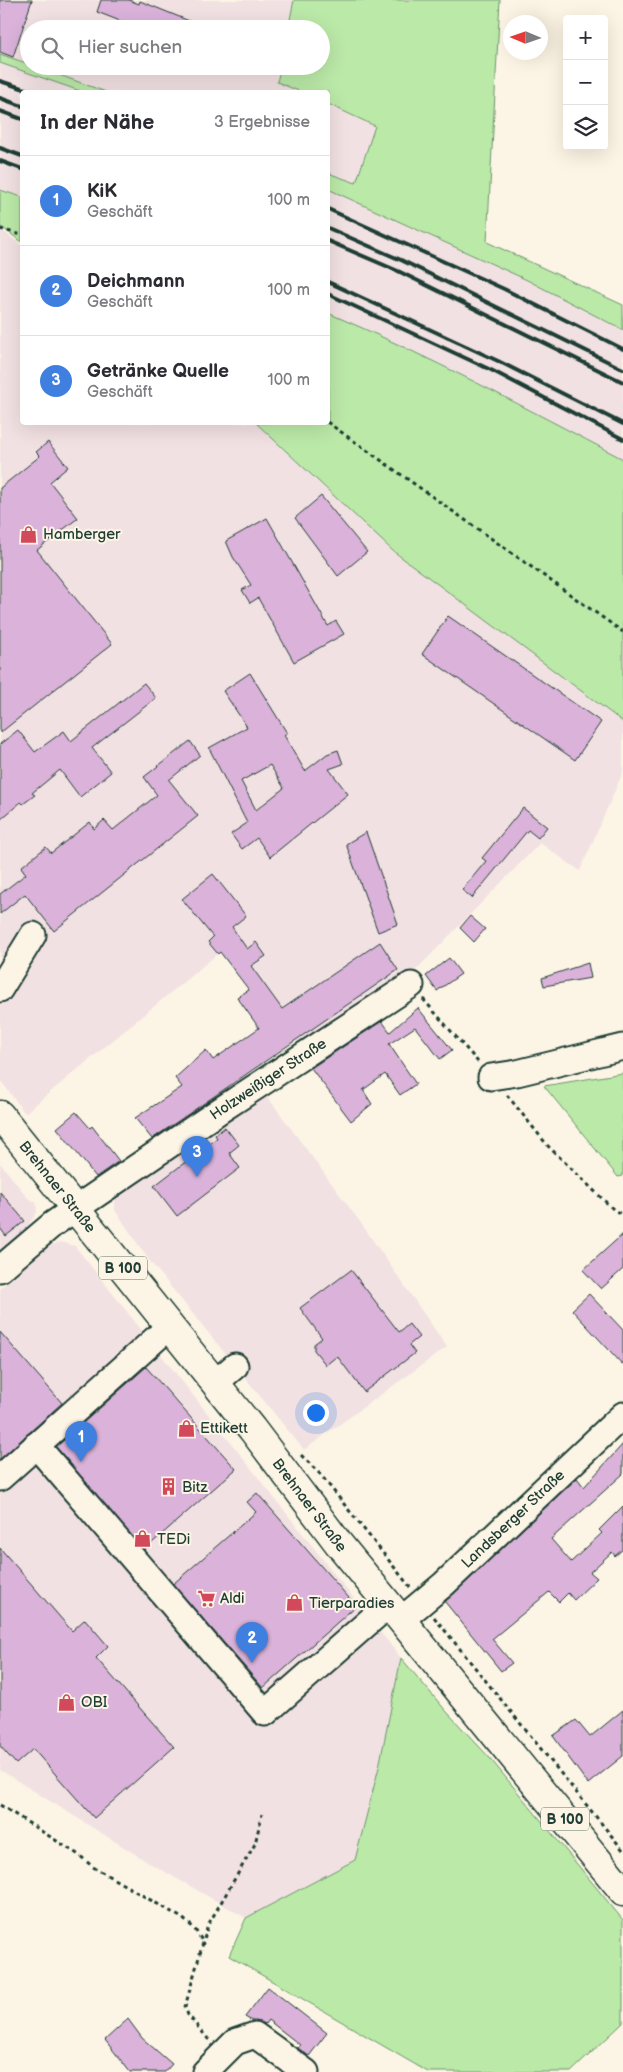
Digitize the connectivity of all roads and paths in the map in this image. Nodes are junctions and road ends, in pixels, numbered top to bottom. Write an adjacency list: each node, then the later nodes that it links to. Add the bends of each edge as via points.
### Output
1 (0, 229): 2 (path)
2 (20, 234)
3 (330, 424): 4 (path)
4 (623, 632)
5 (33, 935): 7 (street)
6 (411, 985): 9 (path); 11 (street, Holzweißiger Straße, via 227,1115)
7 (0, 989)
8 (623, 1047): 9 (street)
9 (491, 1077): 12 (path, via 548,1146)
10 (0, 1115): 11 (main road, Brehnaer Straße / B 100)
11 (76, 1210): 13 (street, Holzweißiger Straße, via 53,1224); 14 (main road, Brehnaer Straße / B 100)
12 (623, 1215)
13 (0, 1269)
14 (170, 1326): 16 (street); 18 (main road, Brehnaer Straße / B 100, via 225,1375)
15 (623, 1415): 18 (street, Landsberger Straße, via 444,1584)
16 (36, 1445): 17 (street); 18 (street, Landsberger Straße, via 265,1713)
17 (0, 1478)
18 (395, 1613): 21 (main road, Brehnaer Straße / B 100)
19 (0, 1805): 22 (path, via 80,1855 92,1867 182,1918)
20 (262, 1814): 22 (path, via 256,1844 218,1904)
21 (623, 1891)
22 (203, 1942): 23 (path, via 186,2007)
23 (214, 2064): 24 (street, via 235,2042 255,2035)
24 (306, 2072)

